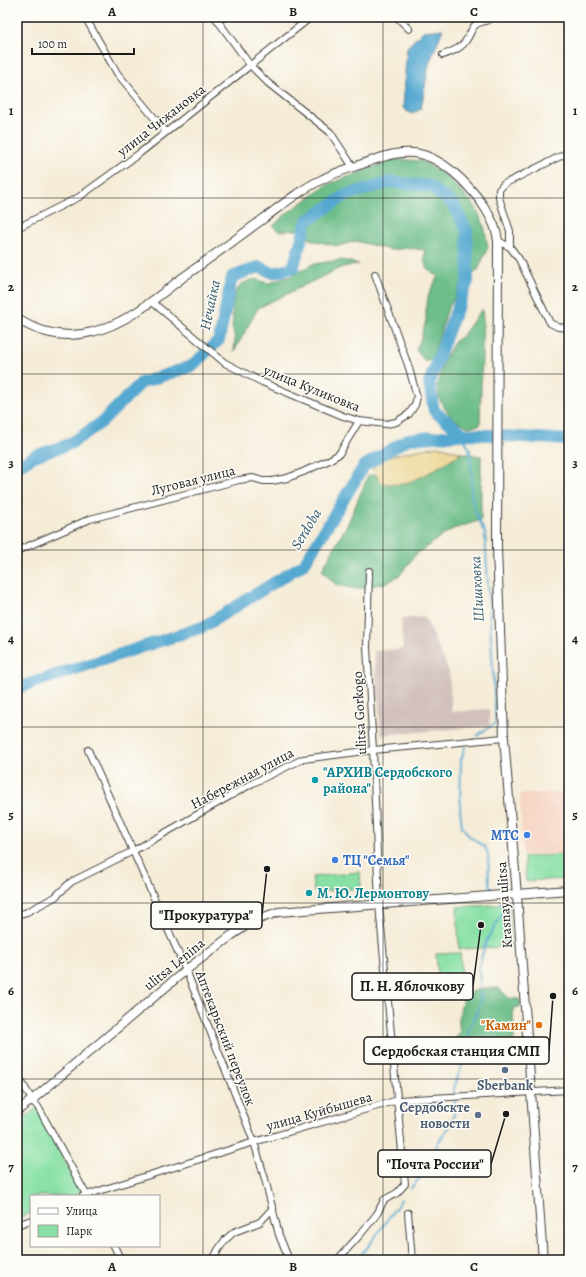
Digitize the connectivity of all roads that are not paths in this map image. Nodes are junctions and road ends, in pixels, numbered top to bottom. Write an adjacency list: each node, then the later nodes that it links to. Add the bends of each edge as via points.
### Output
1 (85, 17): 9 (street, via 117,73)
2 (215, 17): 8 (street)
3 (311, 17): 8 (street, улица Чижановка)
4 (397, 17): 6 (street)
5 (491, 17): 7 (street, via 490,20 475,24 465,42)
6 (408, 29)
7 (443, 55)
8 (250, 65): 9 (street, улица Чижановка); 11 (street, via 268,83 330,132)
9 (166, 132): 12 (street, улица Чижановка, via 79,197)
10 (569, 152): 14 (street, via 504,184 499,190 499,198 510,231)
11 (353, 167): 13 (street, Krasnaya ulitsa, via 390,154 423,155 440,162 473,191 493,224); 16 (street, Krasnaya ulitsa, via 323,179 292,198)
12 (17, 228)
13 (498, 241): 14 (street); 22 (street, Krasnaya ulitsa, via 497,548)
14 (510, 246): 18 (street, via 550,323)
15 (375, 274): 19 (street, улица Куликовка, via 417,397 416,405 409,414 396,422 386,424)
16 (151, 302): 17 (street, Krasnaya ulitsa, via 123,320 93,332 76,335 56,335); 19 (street, улица Куликовка, via 225,363 262,382)
17 (17, 319)
18 (569, 328)
19 (359, 421): 20 (street, Луговая улица, via 339,454 303,472 272,481 253,478 239,480 90,519)
20 (17, 550)
21 (369, 571): 24 (street, ulitsa Gorkogo, via 367,647)
22 (504, 738): 24 (street, Набережная улица); 27 (street, Krasnaya ulitsa)
23 (88, 750): 25 (street, Аптекарьский переулок)
24 (373, 750): 25 (street, Набережная улица, via 303,759 253,783); 28 (street, ulitsa Gorkogo)
25 (133, 851): 29 (street, Набережная улица, via 71,882 55,897); 30 (street, Аптекарьский переулок)
26 (569, 890): 27 (street, ulitsa Lenina)
27 (517, 895): 28 (street, ulitsa Lenina); 33 (street, Krasnaya ulitsa)
28 (379, 905): 30 (street, ulitsa Lenina, via 278,912 253,921); 35 (street, ulitsa Gorkogo)
29 (17, 915)
30 (186, 970): 34 (street, ulitsa Lenina); 37 (street, Аптекарьский переулок)
31 (17, 1074): 34 (street)
32 (569, 1090): 33 (street, улица Куйбышева)
33 (530, 1093): 35 (street, улица Куйбышева); 50 (street, Krasnaya ulitsa)
34 (32, 1100): 36 (street, ulitsa Lenina); 38 (street)
35 (398, 1100): 37 (street, улица Куйбышева); 48 (street, ulitsa Gorkogo, via 405,1184 397,1193 384,1200 377,1214)
36 (17, 1111)
37 (254, 1142): 39 (street, улица Куйбышева); 40 (street, Аптекарьский переулок)
38 (84, 1195)
39 (88, 1195)
40 (273, 1208): 46 (street, via 260,1222 234,1232 225,1240); 47 (street, Аптекарьский переулок, via 279,1236)
41 (408, 1213): 49 (street)
42 (30, 1220): 43 (street)
43 (17, 1225)
44 (114, 1247): 45 (street)
45 (121, 1260)
46 (213, 1260)
47 (289, 1260)
48 (337, 1260)
49 (412, 1260)
50 (542, 1260)

